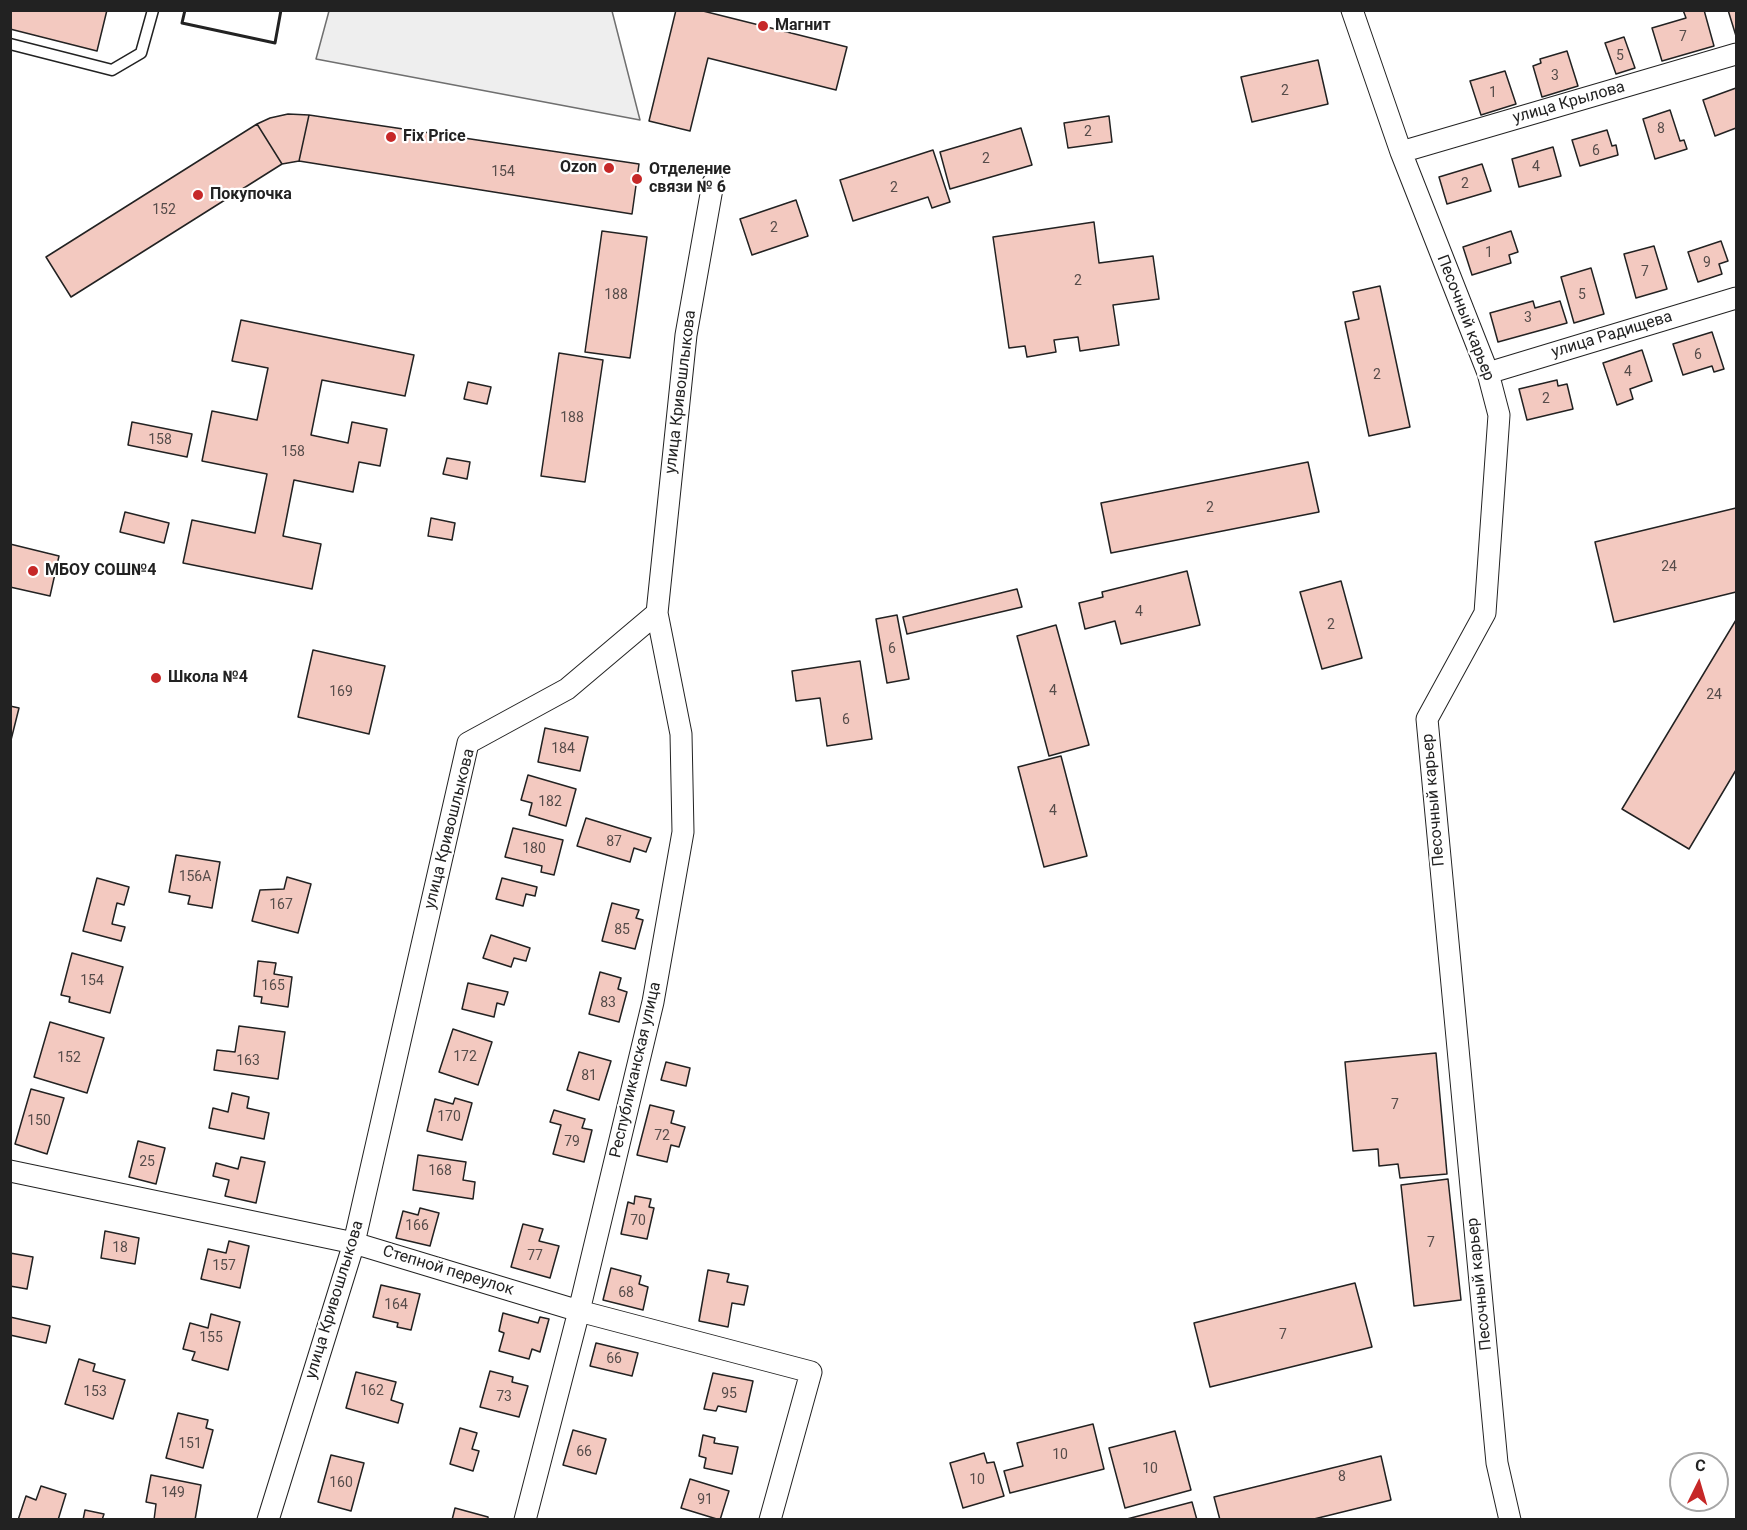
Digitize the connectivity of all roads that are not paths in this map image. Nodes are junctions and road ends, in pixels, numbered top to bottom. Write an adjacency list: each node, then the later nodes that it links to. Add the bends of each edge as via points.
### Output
1 (153, 10): 3 (lane, via 141,52 112,70)
2 (1352, 10): 5 (street, Песочный карьер)
3 (10, 44)
4 (1737, 54): 5 (street, улица Крылова)
5 (1401, 152): 8 (street, Песочный карьер)
6 (713, 183): 9 (street, улица Кривошлыкова, via 686,334)
7 (1737, 298): 8 (street, улица Радищева)
8 (1488, 373): 16 (street, Песочный карьер, via 1499,415 1485,613 1427,719 1497,1463)
9 (657, 613): 11 (street, улица Кривошлыкова, via 567,689 468,743); 12 (street, Республиканская улица, via 681,734 683,832 653,1002)
10 (10, 1171): 11 (street, Степной переулок)
11 (354, 1243): 12 (street, Степной переулок); 13 (street, улица Кривошлыкова)
12 (579, 1311): 14 (street, Республиканская улица); 15 (street, Степной переулок, via 811,1372)
13 (268, 1520)
14 (525, 1520)
15 (770, 1520)
16 (1510, 1520)

